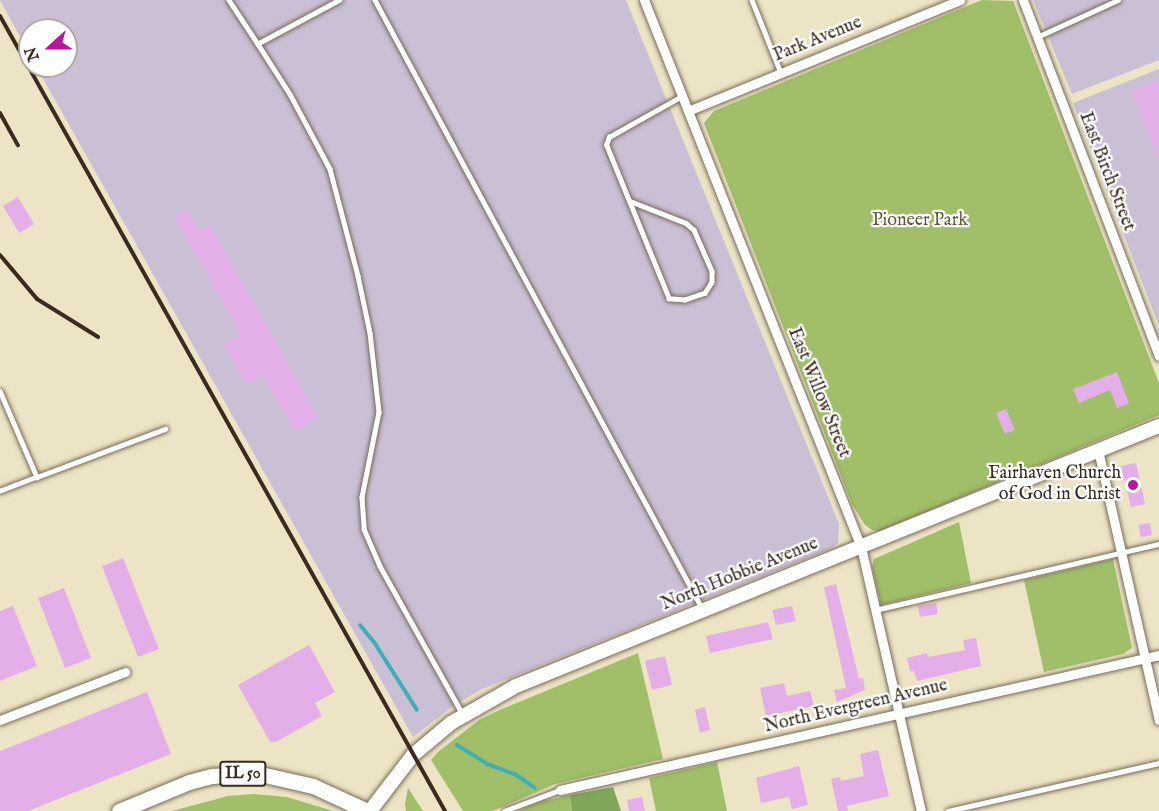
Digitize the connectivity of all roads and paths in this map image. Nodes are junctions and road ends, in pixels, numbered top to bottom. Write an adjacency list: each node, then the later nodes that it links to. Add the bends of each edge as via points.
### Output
1 (229, 0): 10 (lane)
2 (339, 0): 10 (lane)
3 (375, 0): 26 (lane)
4 (644, 0): 12 (street, East Willow Street)
5 (752, 0): 11 (lane)
6 (960, 0): 11 (street, Park Avenue)
7 (1023, 0): 9 (street, East Birch Street)
8 (1118, 0): 9 (lane)
9 (1037, 37): 15 (street, East Birch Street)
10 (258, 44): 31 (lane, via 330,169 358,276 370,333 379,411 362,497 364,529 380,566)
11 (781, 73): 13 (street, Park Avenue)
12 (682, 96): 13 (street, East Willow Street); 14 (lane, via 609,136 606,146)
13 (688, 111): 23 (street, East Willow Street)
14 (630, 201): 14 (lane, via 669,299 685,300 705,293 712,282 712,271 694,230 686,223)
15 (1159, 356)
16 (0, 391): 20 (lane)
17 (1159, 426): 19 (main road, North Hobbie Avenue)
18 (165, 429): 20 (lane)
19 (1098, 450): 23 (main road, North Hobbie Avenue); 24 (street)
20 (37, 477): 21 (lane)
21 (0, 491)
22 (1159, 544): 24 (lane)
23 (861, 547): 25 (street, East Willow Street); 26 (main road, North Hobbie Avenue)
24 (1121, 553): 25 (lane); 28 (street)
25 (875, 610): 30 (street, East Willow Street)
26 (703, 611): 31 (main road, North Hobbie Avenue, via 516,686)
27 (1159, 655): 28 (street, North Evergreen Avenue)
28 (1145, 658): 30 (street, North Evergreen Avenue); 33 (street)
29 (125, 672): 32 (street)
30 (899, 714): 35 (street, North Evergreen Avenue); 39 (street, East Willow Street)
31 (464, 716): 37 (main road, North Hobbie Avenue, via 413,755)
32 (0, 720)
33 (1159, 720)
34 (1159, 763): 40 (lane)
35 (560, 790): 38 (lane)
36 (119, 811): 37 (main road, North Hobbie Avenue / IL 50, via 189,782 256,773 313,786)
37 (369, 811)
38 (504, 811)
39 (921, 811)
40 (948, 811)

